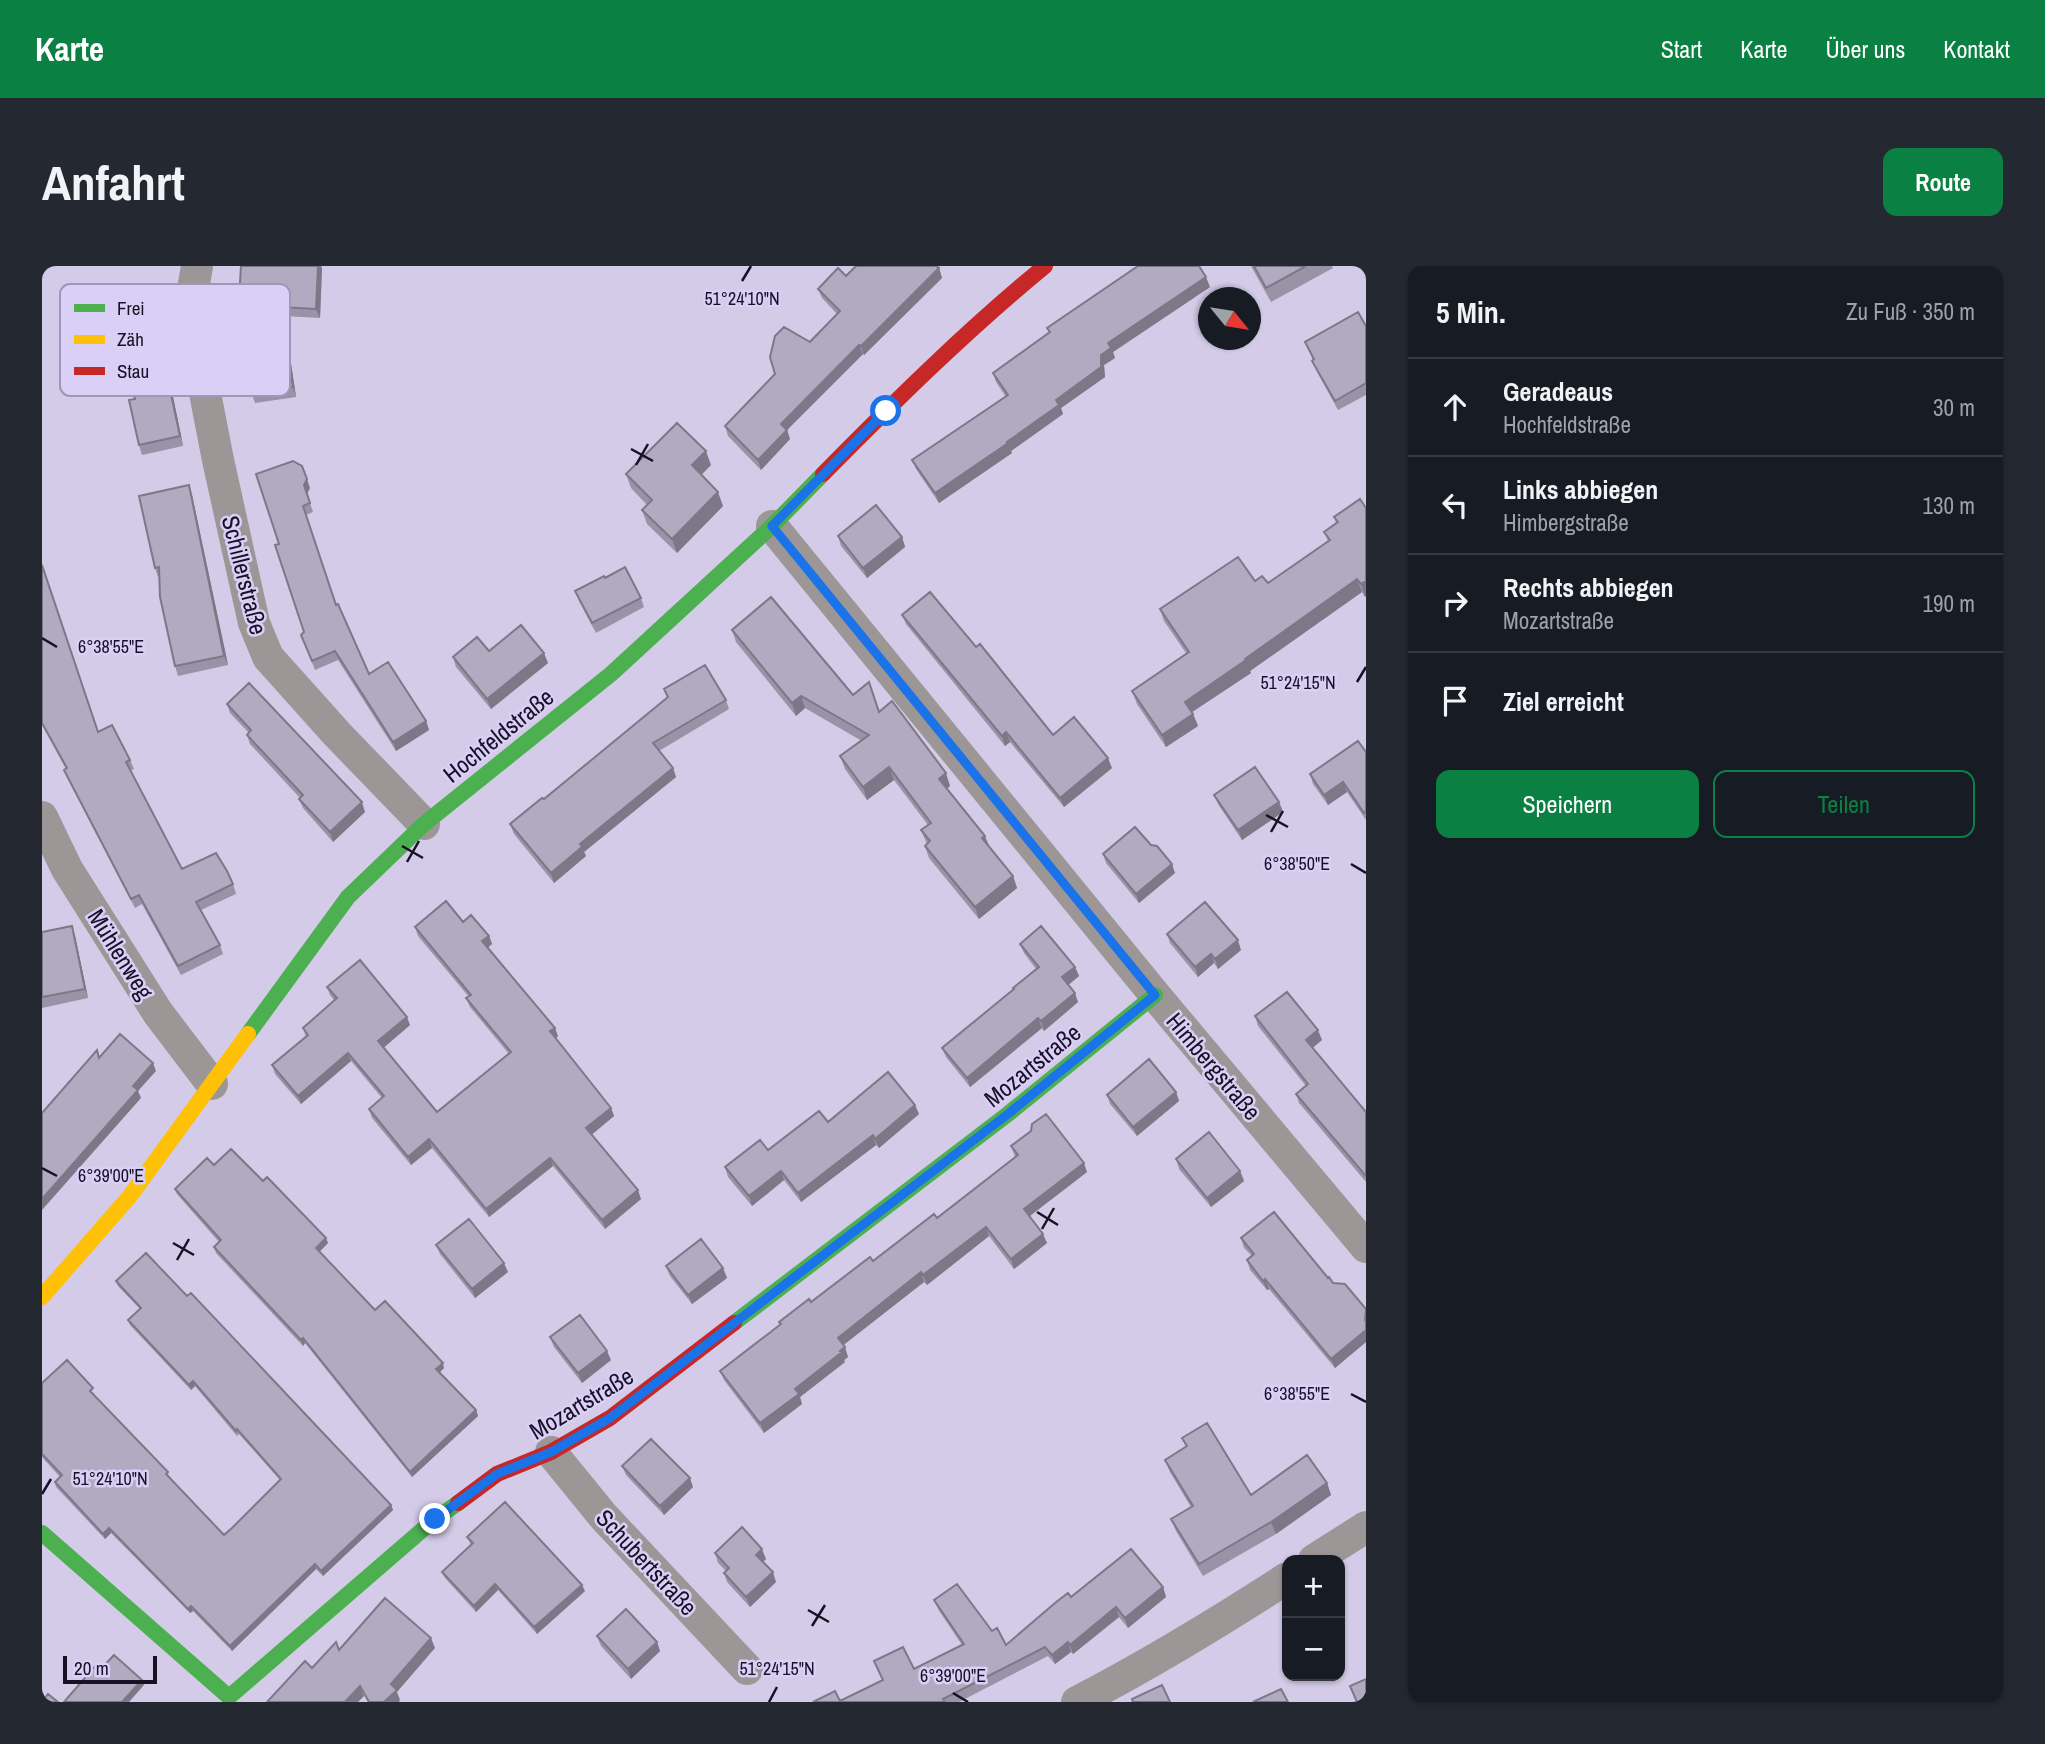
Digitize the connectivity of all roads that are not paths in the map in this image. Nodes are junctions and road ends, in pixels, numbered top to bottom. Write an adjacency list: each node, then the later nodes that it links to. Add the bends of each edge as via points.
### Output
1 (197, 266): 3 (street, Schillerstraße)
2 (1045, 266): 5 (street, Hochfeldstraße, via 886,411)
3 (194, 284)
4 (206, 396): 7 (street, Schillerstraße, via 254,623 268,657)
5 (772, 526): 7 (street, Hochfeldstraße, via 611,674); 8 (street, Himbergstraße)
6 (42, 817): 9 (street, Mühlenweg, via 66,869 158,1013)
7 (424, 824): 9 (street, Hochfeldstraße, via 348,897)
8 (1155, 995): 10 (street, Himbergstraße); 12 (street, Mozartstraße, via 677,1368 610,1418)
9 (212, 1084): 11 (street, Hochfeldstraße, via 130,1196)
10 (1366, 1247)
11 (42, 1297)
12 (551, 1452): 14 (street, Mozartstraße, via 497,1474 435,1519 229,1697); 17 (street, Schubertstraße, via 604,1517)
13 (1366, 1527): 15 (street)
14 (42, 1533)
15 (1322, 1555)
16 (1282, 1581): 18 (street)
17 (747, 1669)
18 (1077, 1702)

